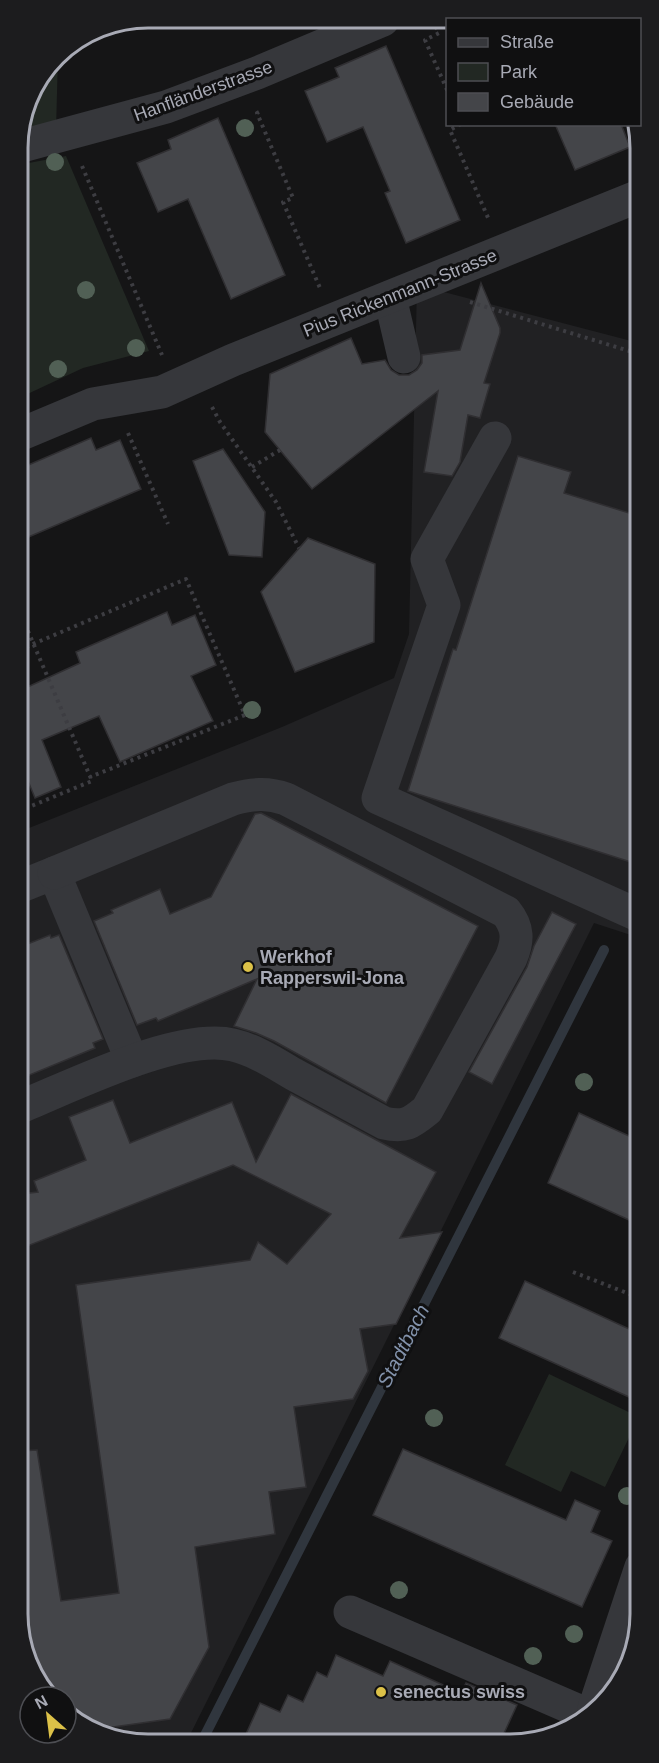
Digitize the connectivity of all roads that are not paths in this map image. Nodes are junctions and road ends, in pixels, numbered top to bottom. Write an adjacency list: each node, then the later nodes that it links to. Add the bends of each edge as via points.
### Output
1 (364, 28): 2 (street, Hanfländerstrasse, via 166,107)
2 (29, 144)
3 (630, 200): 4 (street, Pius Rickenmann-Strasse)
4 (403, 291): 5 (street); 6 (street, Pius Rickenmann-Strasse, via 178,385 93,404)
5 (404, 357)
6 (29, 431)
7 (495, 438): 10 (street, via 427,559 444,605 378,798)
8 (54, 873): 9 (street); 11 (street); 11 (street, via 233,799 255,793 273,794 506,912 513,921 517,933 511,958 427,1110 410,1124 384,1123 265,1058 233,1045 202,1043)
9 (28, 884)
10 (630, 911)
11 (132, 1062): 12 (street)
12 (28, 1104)
13 (630, 1600): 15 (street)
14 (350, 1612): 16 (street)
15 (598, 1696)
16 (580, 1712)

